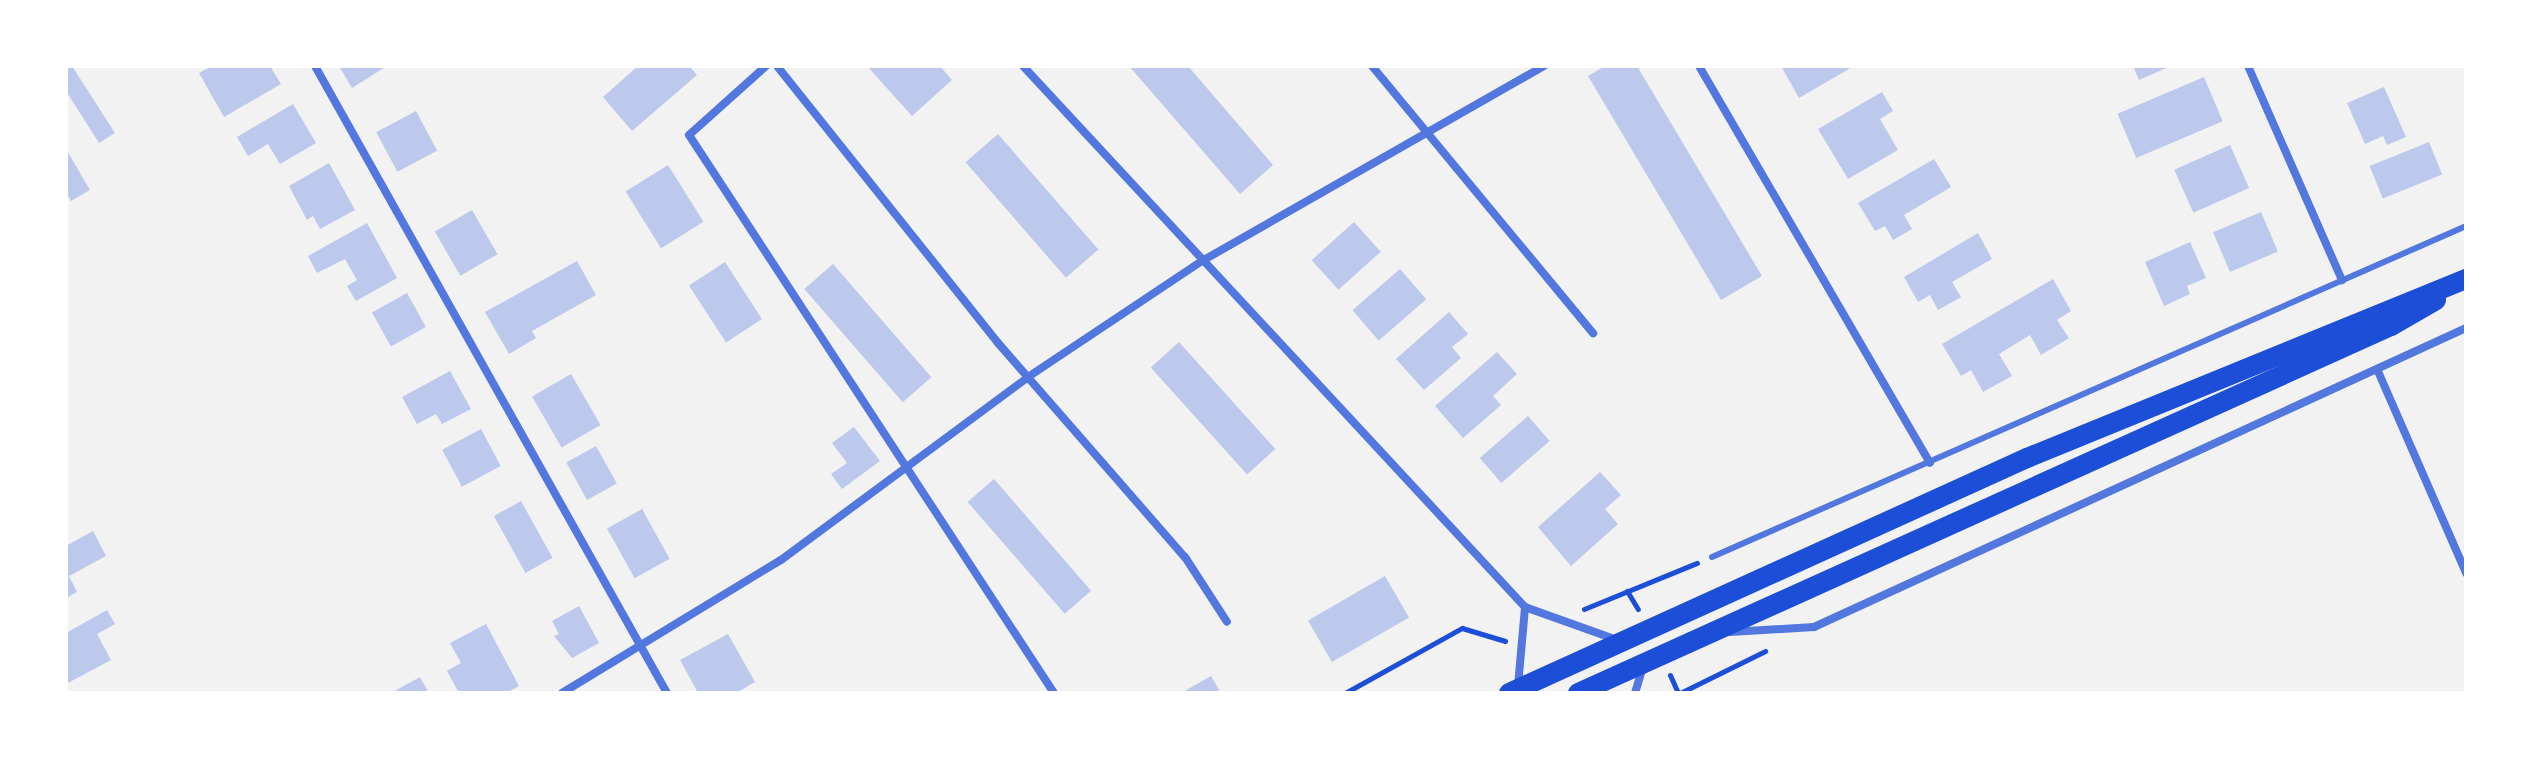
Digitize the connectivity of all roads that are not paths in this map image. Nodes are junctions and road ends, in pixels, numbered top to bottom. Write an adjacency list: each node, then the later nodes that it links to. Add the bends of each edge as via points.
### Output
1 (315, 66): 26 (street)
2 (766, 66): 19 (street, via 689,135)
3 (777, 66): 17 (street)
4 (1023, 66): 11 (street)
5 (1372, 66): 9 (street)
6 (1544, 66): 9 (street)
7 (1699, 66): 18 (street)
8 (2248, 66): 12 (street)
9 (1427, 133): 11 (street); 15 (street)
10 (2466, 226): 12 (lane)
11 (1202, 261): 17 (street); 22 (street)
12 (2342, 280): 18 (lane)
13 (2466, 281): 24 (main road, via 2391,326); 25 (main road, via 2027,458)
14 (2466, 328): 16 (street)
15 (1593, 333)
16 (2377, 369): 21 (street); 24 (street, via 1814,627)
17 (1028, 377): 19 (street); 23 (street, via 1185,557)
18 (1930, 463): 20 (lane)
19 (908, 470): 26 (street, via 781,560); 31 (street)
20 (1712, 557)
21 (2466, 573)
22 (1525, 607): 25 (street, via 1554,622); 28 (street)
23 (1227, 622)
24 (1713, 633): 27 (main road)
25 (1621, 642): 28 (main road)
26 (643, 647): 29 (street); 30 (street)
27 (1645, 662): 32 (main road); 33 (street)
28 (1514, 691)
29 (562, 693)
30 (667, 693)
31 (1054, 693)
32 (1578, 693)
33 (1635, 693)

